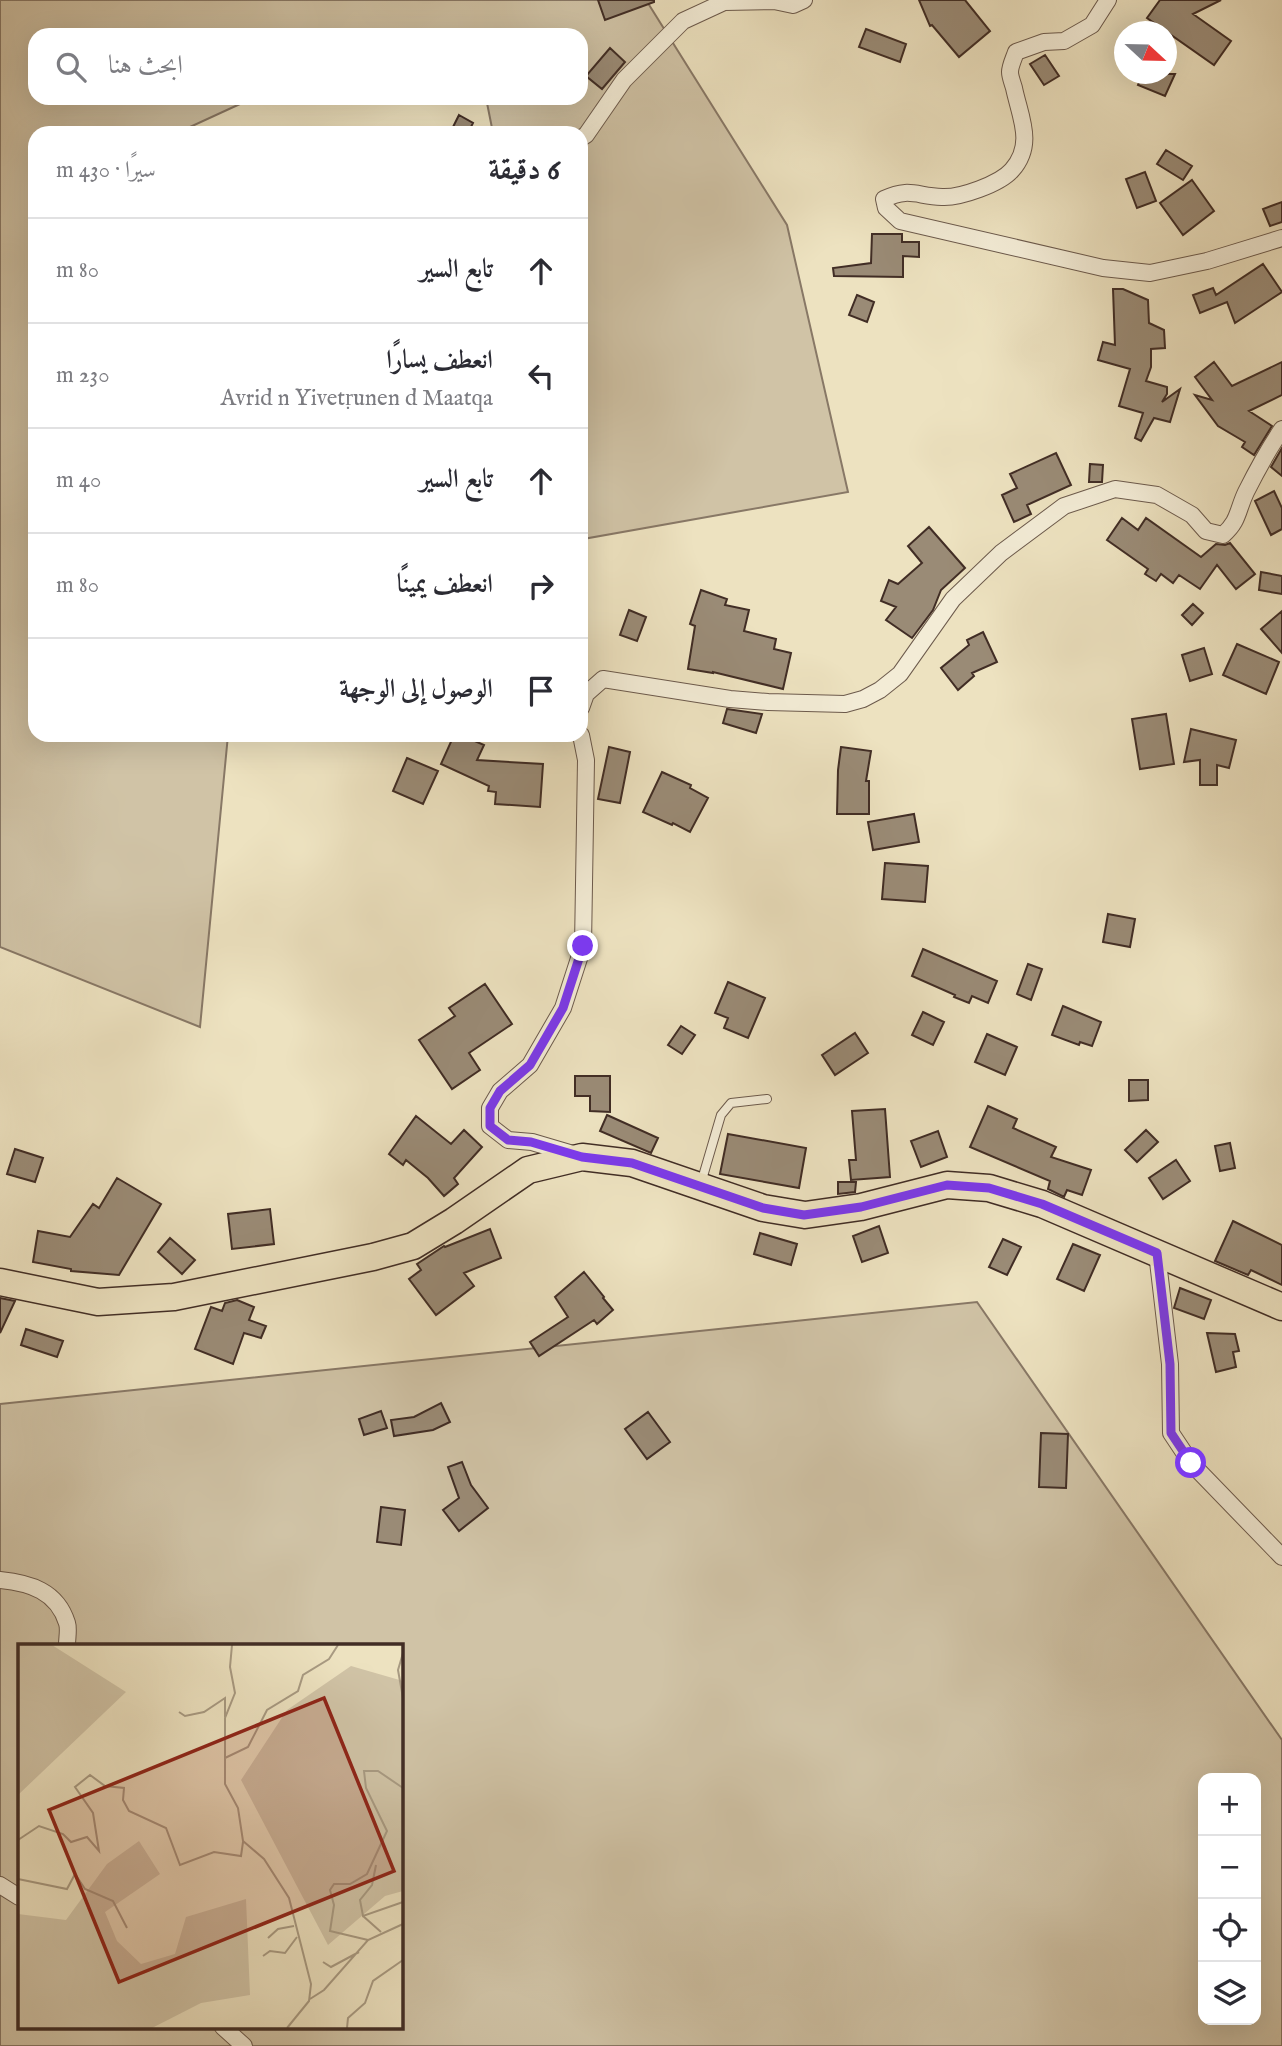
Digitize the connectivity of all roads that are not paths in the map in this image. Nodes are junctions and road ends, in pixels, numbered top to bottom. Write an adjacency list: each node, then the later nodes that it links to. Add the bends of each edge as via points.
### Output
1 (804, 0): 3 (street, via 793,5 724,2 683,21 624,80)
2 (1108, 0): 4 (street, via 1091,25 1064,41 1016,52 1010,72 1024,122 1024,149 1011,171 994,183 962,194 896,193 884,199 886,208 900,221 1103,268 1150,273)
3 (588, 132)
4 (1282, 238)
5 (1282, 429): 6 (street, via 1241,502 1234,525 1223,535 1206,531 1192,515 1157,495 1115,489 1064,506 1000,553 953,599 900,674 863,699 845,704 768,702 603,679)
6 (588, 692)
7 (582, 742): 9 (street, via 586,760 583,946 563,1008 530,1065 500,1091 490,1108 490,1126 508,1140)
8 (767, 1099): 10 (lane, via 731,1103 721,1115)
9 (582, 1157): 10 (main road, via 632,1163); 12 (main road, via 528,1170 413,1246 373,1256 174,1297 98,1302)
10 (700, 1186): 11 (main road, via 763,1208 804,1215 861,1207 947,1185 989,1188 1042,1204)
11 (1157, 1253): 13 (main road); 14 (street, via 1170,1364 1171,1433 1191,1463)
12 (0, 1282)
13 (1282, 1307)
14 (1282, 1557)
15 (0, 1580): 16 (street, via 41,1589 58,1605 68,1625)
16 (67, 1644)
17 (0, 1885): 18 (street)
18 (18, 1897)
19 (224, 2028): 20 (street)
20 (244, 2046)

